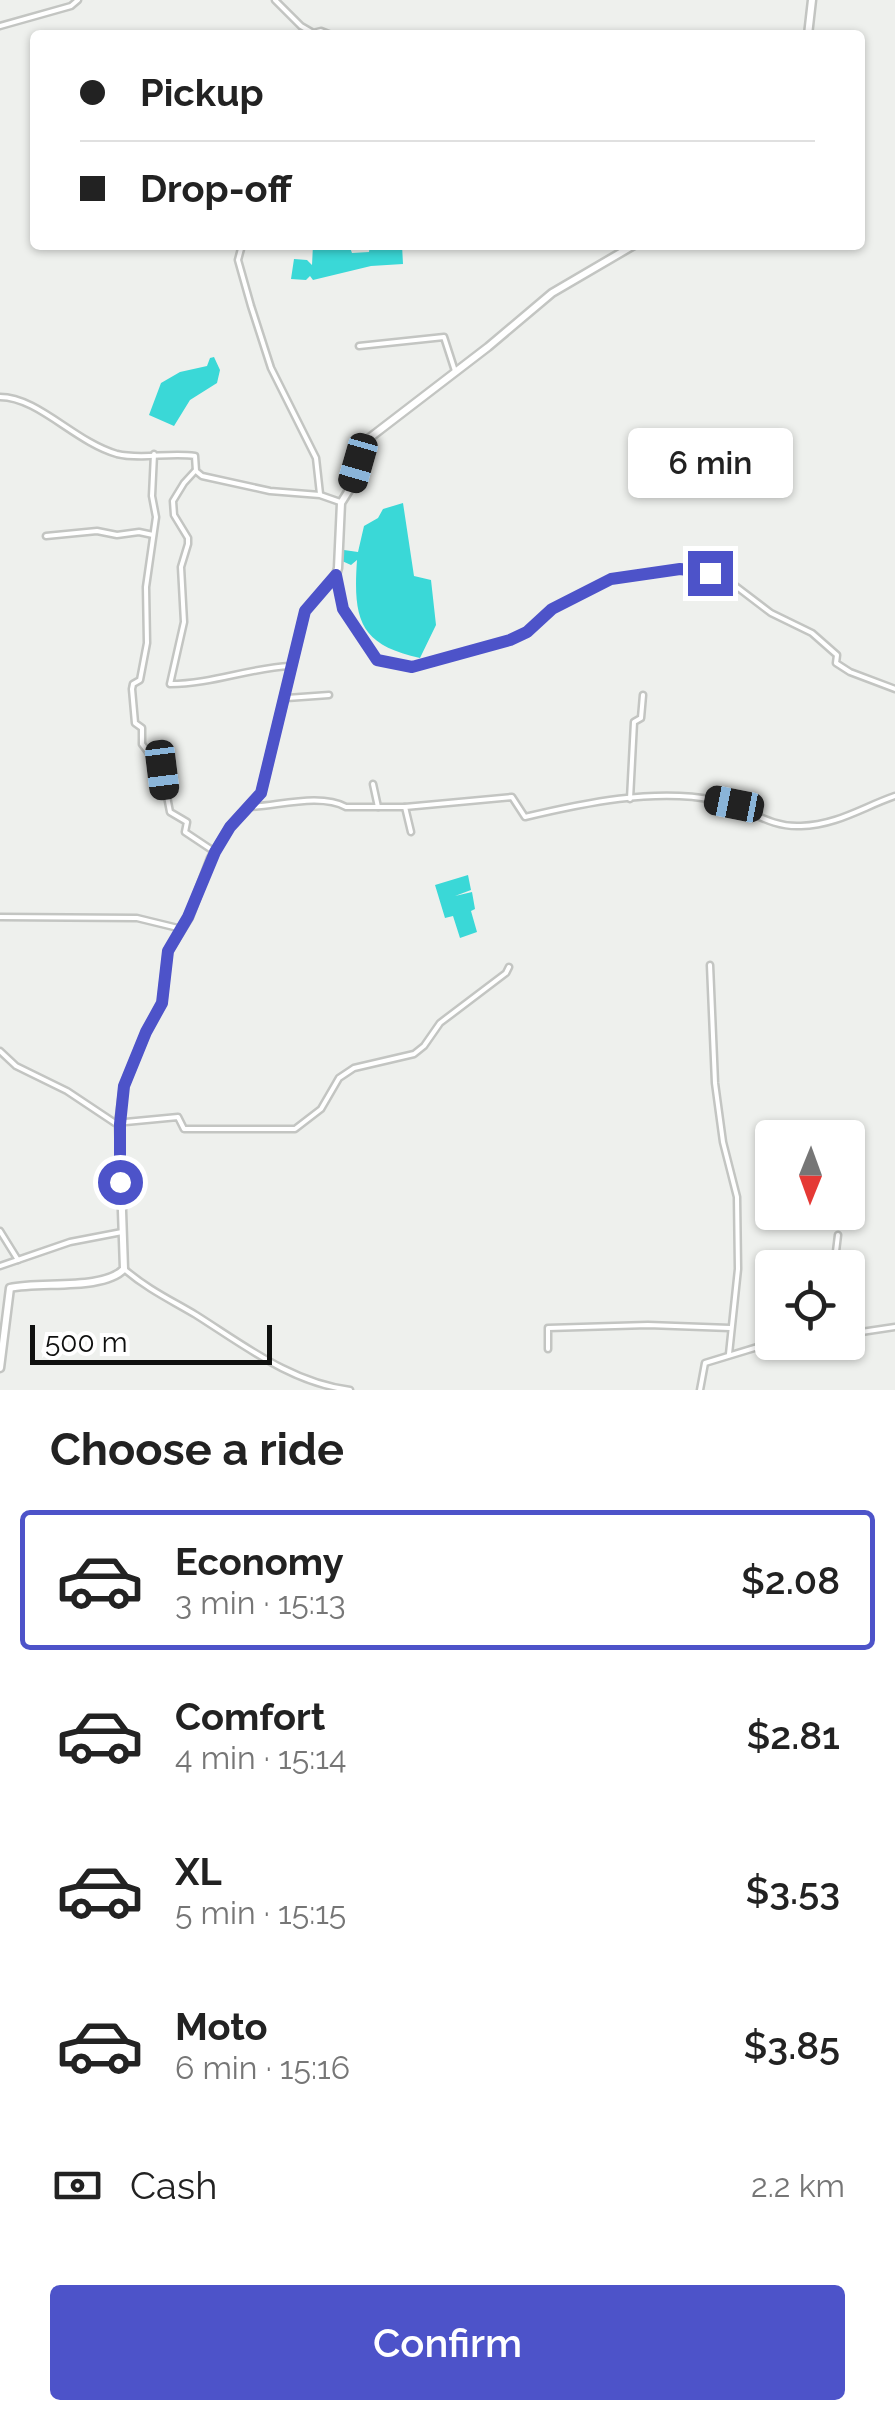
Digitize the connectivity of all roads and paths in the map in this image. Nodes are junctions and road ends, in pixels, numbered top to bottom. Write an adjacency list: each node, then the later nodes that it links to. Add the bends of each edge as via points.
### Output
1 (78, 0): 4 (street)
2 (275, 0): 5 (street)
3 (812, 0): 6 (street)
4 (0, 26)
5 (309, 30)
6 (809, 30)
7 (241, 250): 14 (street, via 238,260 270,368 316,458)
8 (625, 250): 10 (street, via 552,293)
9 (359, 346): 10 (street, via 444,336)
10 (456, 371): 15 (street, via 359,446)
11 (0, 397): 12 (street, via 36,407 94,446 121,455)
12 (154, 454): 13 (street, via 195,456); 16 (street)
13 (196, 470): 14 (street, via 247,487); 19 (street, via 174,501 188,544 181,567 184,622 170,684)
14 (320, 495): 15 (street)
15 (341, 503): 18 (street)
16 (153, 535): 17 (street, via 97,530); 31 (street, via 147,642 140,680 132,684 136,724 162,770 170,812)
17 (46, 536)
18 (336, 575): 19 (street, via 305,611); 20 (street, via 343,609 377,660 412,667 510,640 611,579 680,569 710,573 812,633 850,672)
19 (290, 666): 23 (street)
20 (895, 688)
21 (643, 694): 26 (street, via 632,737)
22 (329, 695): 23 (street)
23 (282, 698): 27 (street, via 261,793)
24 (373, 784): 28 (street)
25 (895, 796): 26 (street, via 844,818 800,827 769,824 734,804 704,798)
26 (630, 799): 29 (street, via 525,817 512,796)
27 (248, 807): 28 (street, via 308,801); 31 (street)
28 (378, 807): 29 (street)
29 (406, 807): 30 (street)
30 (411, 832)
31 (215, 852): 33 (street)
32 (0, 916): 33 (street, via 137,918)
33 (182, 929): 37 (street, via 168,951 162,1003 124,1086)
34 (509, 966): 37 (street, via 440,1023 414,1054 339,1078 321,1109 296,1129 185,1129 178,1117)
35 (710, 966): 46 (street, via 714,1083 737,1197)
36 (0, 1051): 37 (street)
37 (120, 1124): 39 (street)
38 (0, 1231): 42 (street)
39 (122, 1232): 42 (street); 44 (street)
40 (838, 1235): 41 (street)
41 (836, 1250)
42 (18, 1260): 43 (street)
43 (0, 1266)
44 (124, 1269): 51 (street, via 74,1284 10,1288); 52 (street, via 299,1377)
45 (895, 1327): 47 (street)
46 (730, 1328): 49 (street, via 548,1328); 50 (street)
47 (865, 1331)
48 (755, 1347): 50 (street)
49 (548, 1349)
50 (729, 1354): 53 (street, via 705,1363)
51 (0, 1368)
52 (350, 1390)
53 (700, 1390)

